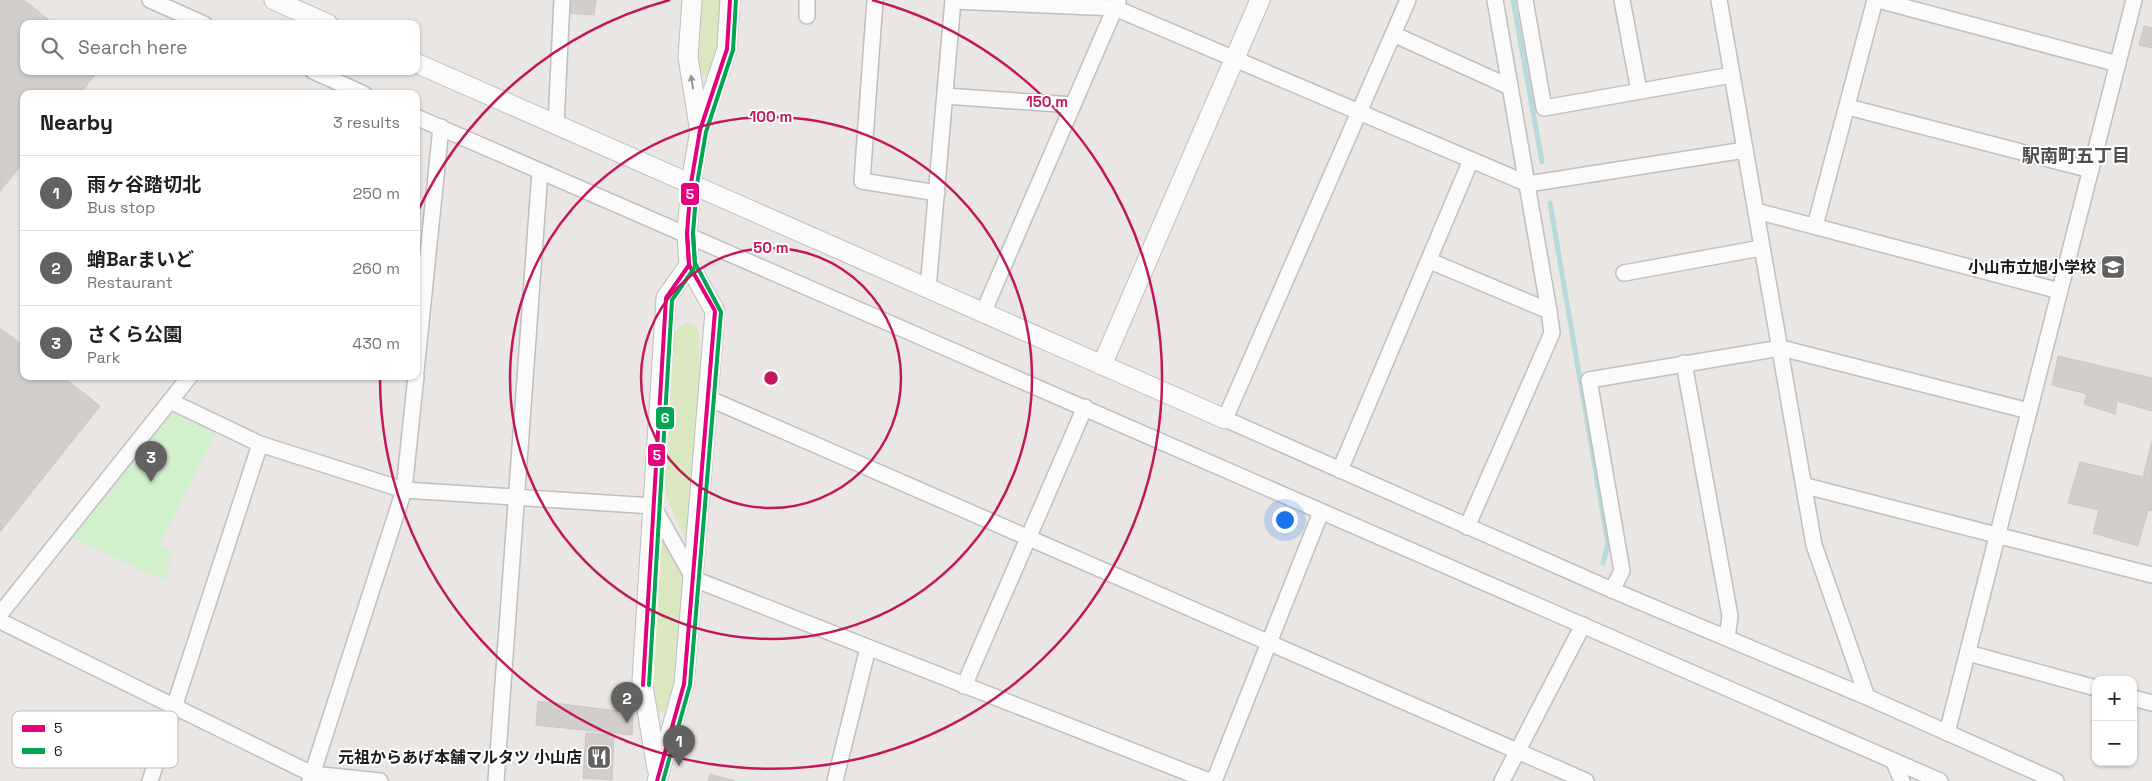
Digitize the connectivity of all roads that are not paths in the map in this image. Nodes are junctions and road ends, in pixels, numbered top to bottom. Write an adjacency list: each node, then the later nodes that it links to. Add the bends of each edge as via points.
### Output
1 (150, 0): 19 (street)
2 (274, 0): 20 (street)
3 (562, 0): 35 (street)
4 (692, 0): 37 (street, one-way to 4, via 688,57)
5 (730, 0): 37 (street, via 727,49)
6 (807, 0): 18 (street)
7 (875, 0): 44 (street, via 862,181)
8 (1260, 0): 22 (street)
9 (1408, 0): 21 (street)
10 (1495, 0): 27 (street)
11 (1525, 0): 29 (street, via 1544,108)
12 (1622, 0): 29 (street)
13 (1719, 0): 26 (street)
14 (1877, 0): 23 (street); 32 (street)
15 (2134, 0): 23 (street)
16 (953, 1): 17 (street); 30 (street)
17 (1117, 4): 22 (street); 31 (street)
18 (807, 16)
19 (195, 20)
20 (319, 20)
21 (1393, 34): 27 (street); 33 (street)
22 (1234, 59): 33 (street); 59 (street)
23 (2118, 64): 40 (street)
24 (420, 65): 35 (street)
25 (322, 75): 28 (street)
26 (1732, 75): 29 (street); 38 (street)
27 (1510, 87): 43 (street)
28 (355, 90)
29 (1639, 91)
30 (945, 96): 31 (street); 44 (street)
31 (1073, 105): 55 (street)
32 (1848, 107): 40 (street); 46 (street)
33 (1359, 113): 39 (street); 66 (street)
34 (420, 118): 36 (street)
35 (556, 124): 42 (street)
36 (441, 127): 41 (street); 56 (street)
37 (700, 130): 42 (street)
38 (1745, 150): 43 (street); 45 (street)
39 (1471, 160): 43 (street); 49 (street)
40 (2091, 170): 53 (street)
41 (540, 171): 47 (street); 71 (street)
42 (691, 183): 47 (street); 52 (street)
43 (1528, 184): 54 (street)
44 (936, 193): 52 (street)
45 (1756, 211): 46 (street); 48 (street)
46 (1815, 226): 53 (street)
47 (686, 233): 50 (street); 64 (street)
48 (1761, 248): 51 (street); 57 (street)
49 (1430, 261): 54 (street); 68 (street)
50 (689, 265): 62 (street, via 715,311); 72 (street, via 666,298)
51 (1624, 273)
52 (928, 289): 55 (street)
53 (2060, 291): 65 (street)
54 (1549, 311): 74 (street, via 1552,332)
55 (983, 313): 59 (street)
56 (420, 332)
57 (1781, 348): 58 (street); 65 (street); 69 (street)
58 (1684, 363): 79 (street, via 1590,380 1622,572); 83 (street, via 1730,616)
59 (1102, 364): 66 (street)
60 (187, 380): 63 (street)
61 (416, 380): 70 (street)
62 (708, 398): 76 (street); 78 (street)
63 (170, 401): 67 (street); 80 (street)
64 (1085, 407): 73 (street); 76 (street)
65 (2029, 411): 75 (street)
66 (1226, 419): 68 (street)
67 (260, 444): 70 (street); 92 (street)
68 (1340, 470): 74 (street)
69 (1806, 486): 75 (street); 89 (street, via 1814,545)
70 (404, 490): 71 (street); 99 (street)
71 (516, 498): 72 (street); 102 (street)
72 (653, 506): 78 (street); 98 (street, via 642,680)
73 (1321, 512): 82 (street); 84 (street)
74 (1467, 527): 79 (street)
75 (1997, 536): 77 (street); 86 (street)
76 (1028, 538): 84 (street); 87 (street)
77 (2152, 575)
78 (694, 579): 85 (street); 98 (street, via 684,684)
79 (1612, 590): 83 (street)
80 (0, 614)
81 (0, 621): 92 (street)
82 (1583, 625): 95 (street); 96 (street)
83 (1727, 638): 89 (street)
84 (1268, 643): 95 (street); 105 (street)
85 (868, 648): 87 (street); 103 (street)
86 (1968, 653): 88 (street); 94 (street)
87 (964, 686): 104 (street)
88 (2092, 687)
89 (1867, 697): 94 (street)
90 (2137, 699): 91 (street)
91 (2152, 703)
92 (174, 707): 93 (street); 99 (street)
93 (173, 711)
94 (1947, 733): 110 (street)
95 (1518, 751): 106 (street); 107 (street)
96 (1894, 762): 108 (street); 109 (street)
97 (154, 768): 100 (street)
98 (658, 777)
99 (311, 778): 101 (street)
100 (150, 781)
101 (380, 781)
102 (496, 781)
103 (835, 781)
104 (1209, 781)
105 (1214, 781)
106 (1502, 781)
107 (1586, 781)
108 (1902, 781)
109 (1940, 781)
110 (2056, 781)

